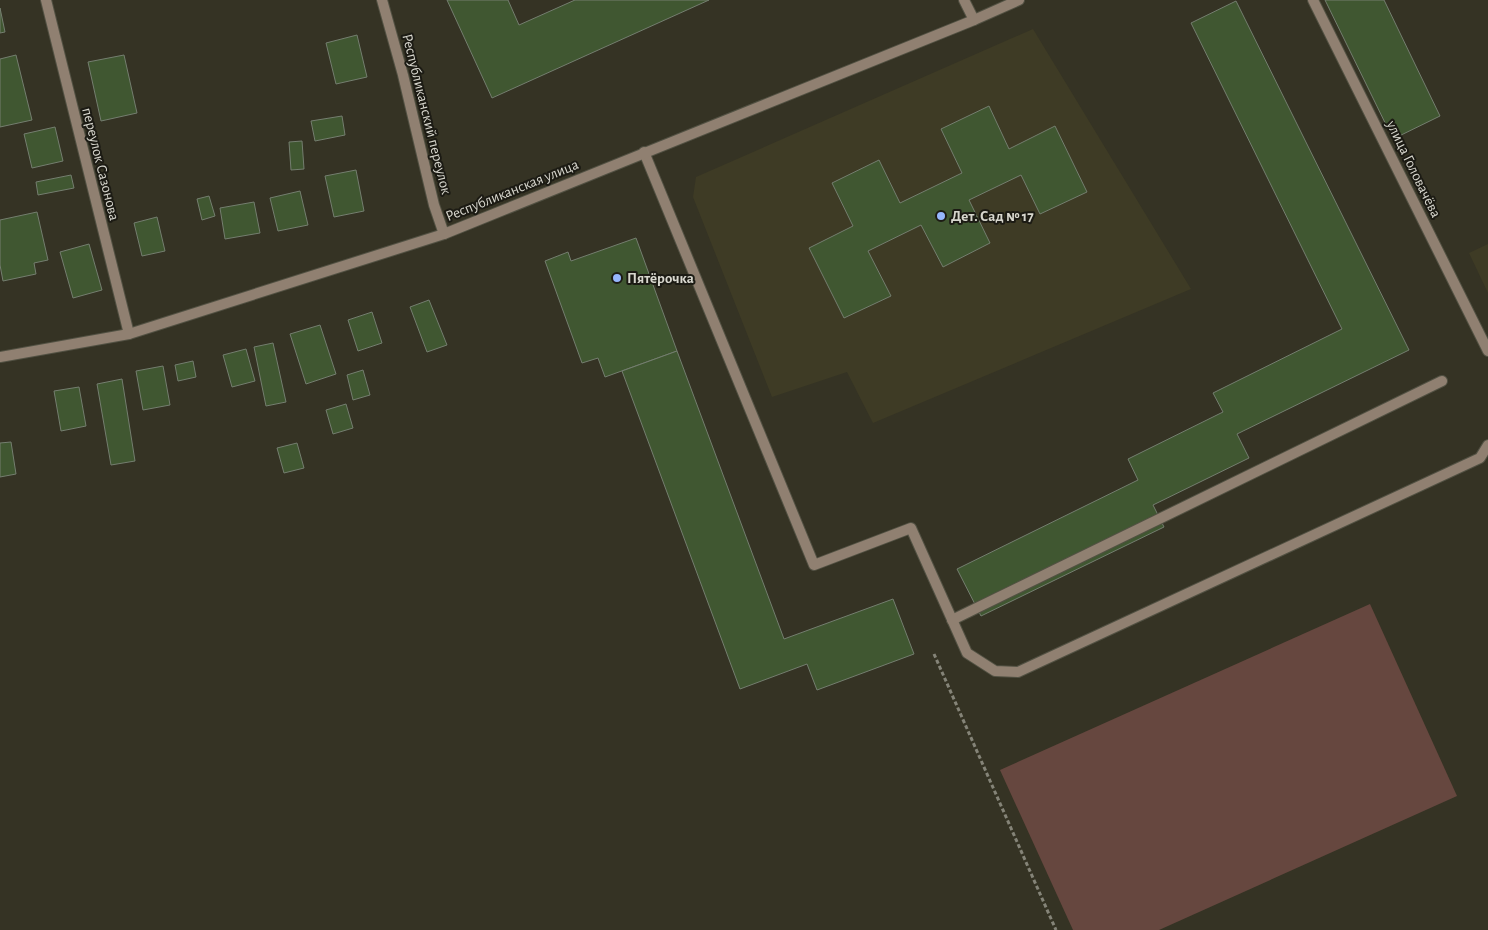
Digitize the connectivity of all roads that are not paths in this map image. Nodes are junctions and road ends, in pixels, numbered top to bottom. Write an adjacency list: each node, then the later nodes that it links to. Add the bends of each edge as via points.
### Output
1 (46, 0): 9 (street, переулок Сазонова)
2 (382, 0): 8 (street, Республиканский переулок)
3 (964, 0): 6 (street)
4 (1019, 0): 6 (street, Республиканская улица)
5 (1313, 0): 10 (street, улица Головачёва)
6 (974, 20): 7 (street, Республиканская улица)
7 (644, 152): 8 (street, Республиканская улица); 14 (street, via 814,565 911,528)
8 (444, 234): 9 (street, Республиканская улица)
9 (128, 334): 11 (street, Республиканская улица)
10 (1488, 351)
11 (0, 356)
12 (1442, 381): 14 (street)
13 (1488, 445): 14 (street, via 1480,458 1018,672 995,670 967,653)
14 (952, 620)

